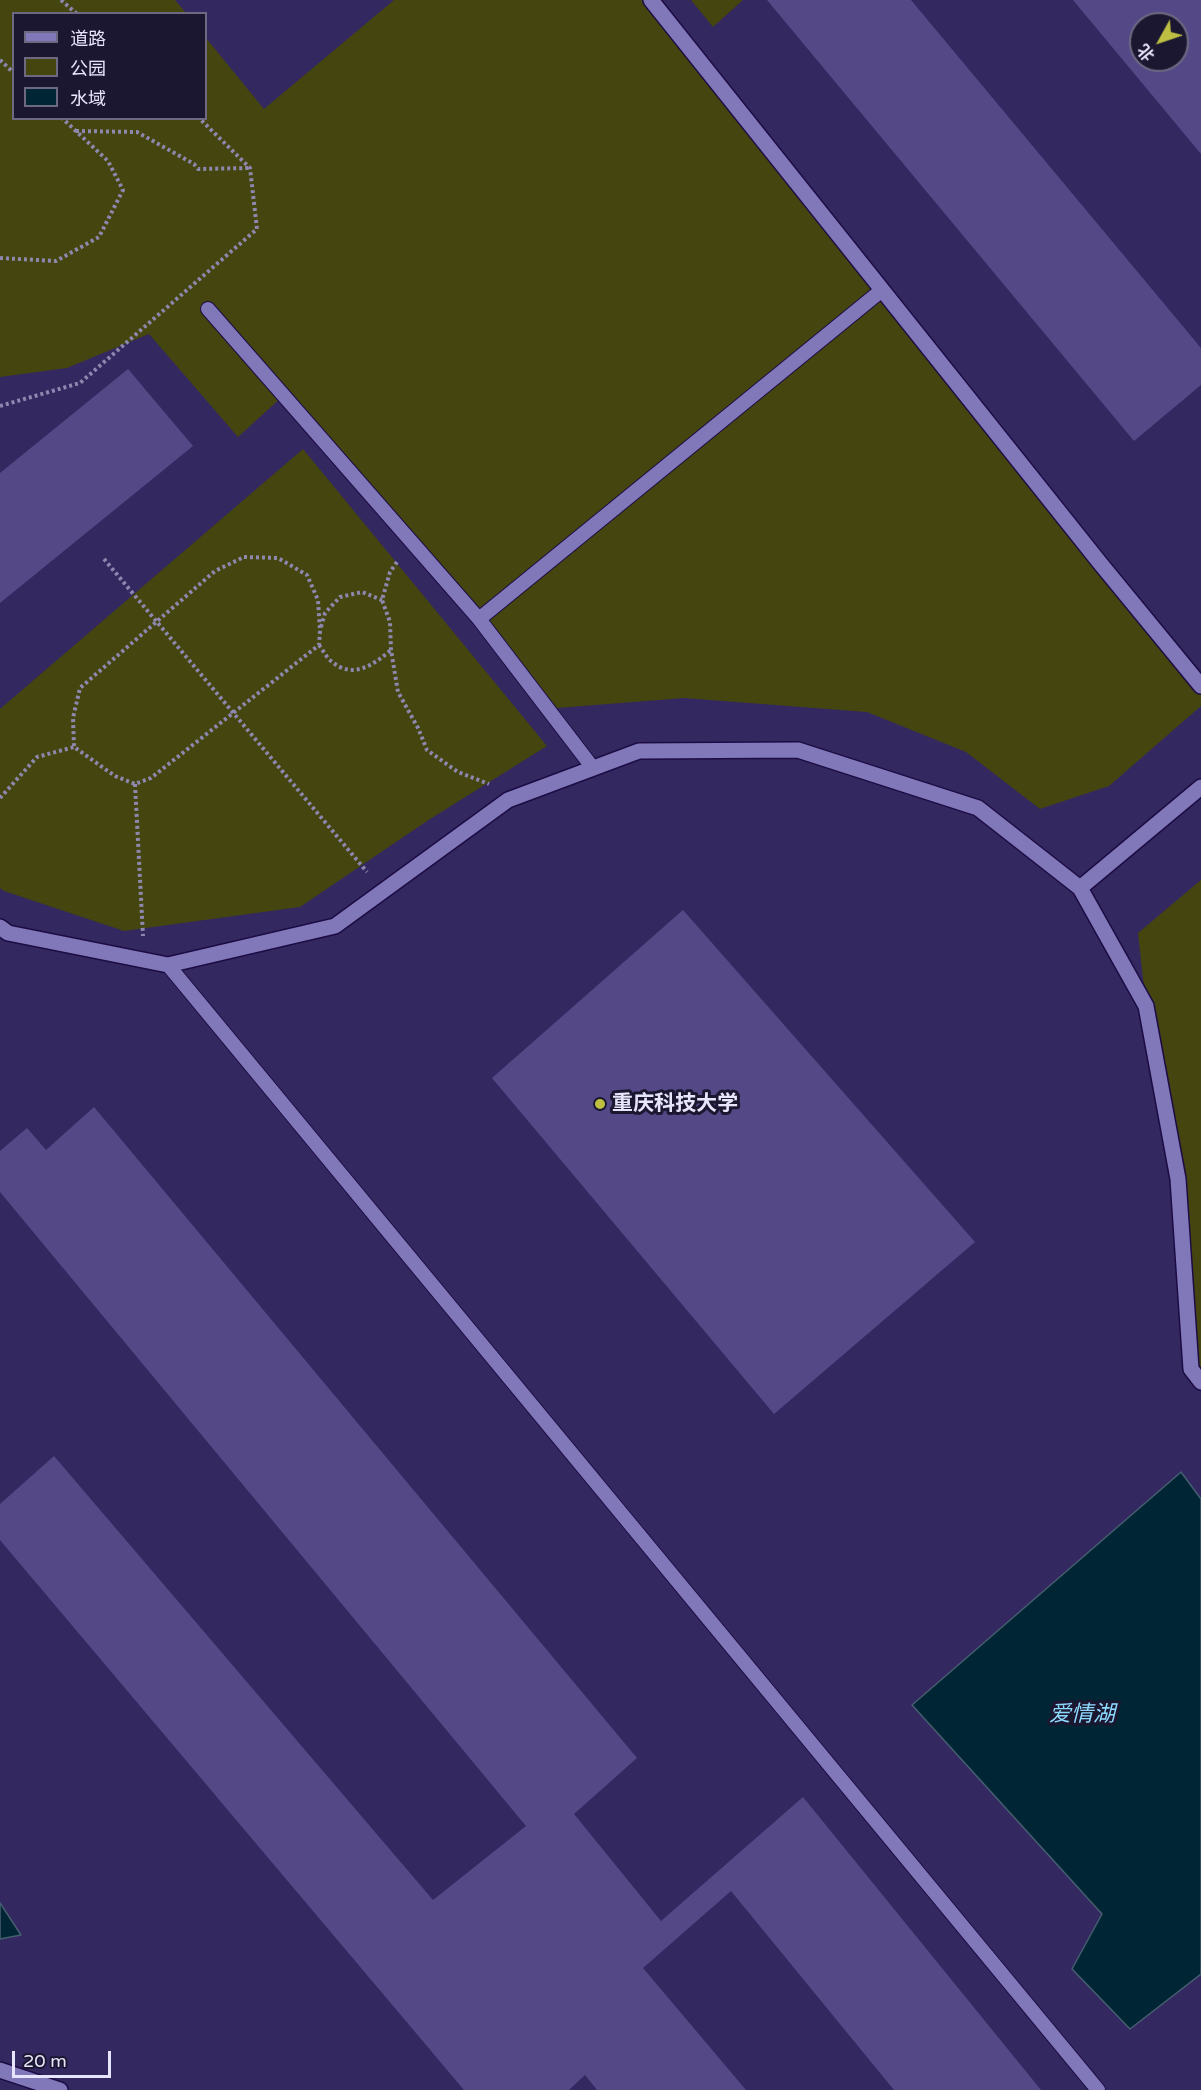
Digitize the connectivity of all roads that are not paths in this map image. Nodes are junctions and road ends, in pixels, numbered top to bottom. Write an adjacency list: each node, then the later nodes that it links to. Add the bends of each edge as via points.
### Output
1 (651, 0): 2 (street)
2 (882, 290): 4 (lane); 5 (street)
3 (208, 309): 4 (lane)
4 (479, 619): 6 (lane)
5 (1201, 687)
6 (593, 768): 8 (street, via 639,751 798,750 978,808); 10 (street, via 508,800 335,926)
7 (1201, 788): 8 (street)
8 (1080, 888): 11 (street, via 1146,1006 1178,1179 1191,1369)
9 (0, 927): 10 (street, via 8,933)
10 (168, 965): 14 (lane)
11 (1201, 1382)
12 (0, 2070): 13 (street)
13 (60, 2090)
14 (1098, 2090)

